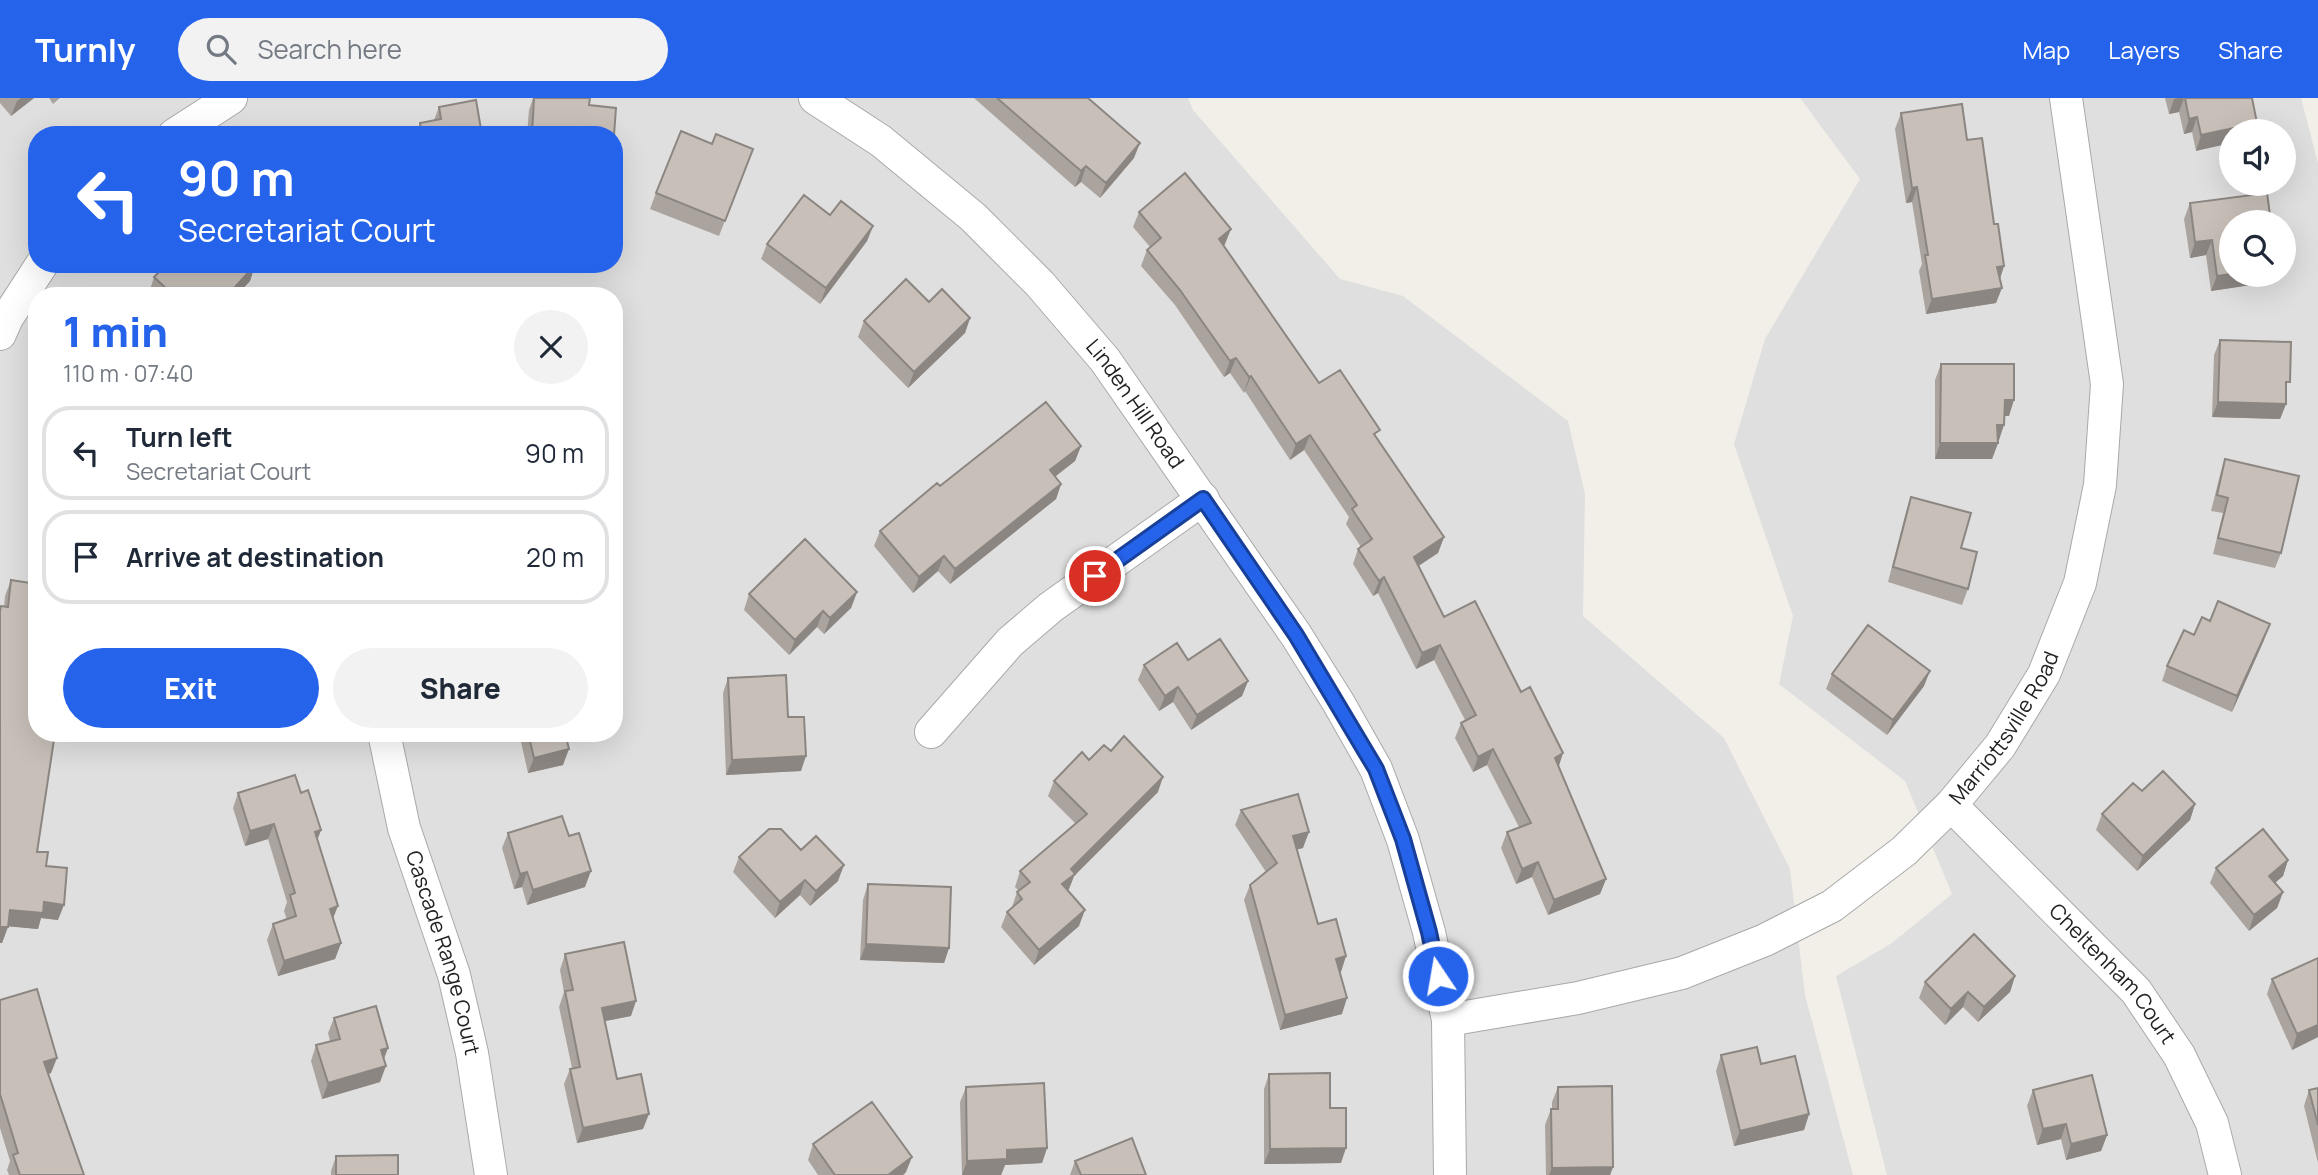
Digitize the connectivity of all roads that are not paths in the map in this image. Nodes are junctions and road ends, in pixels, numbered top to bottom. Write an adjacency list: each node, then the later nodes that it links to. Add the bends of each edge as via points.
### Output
1 (231, 98): 4 (street)
2 (815, 98): 7 (street, Linden Hill Road, via 881,141 953,200 1040,284 1105,360)
3 (2066, 98): 10 (street, Marriottsville Road, via 2107,384 2100,485 2080,583 2044,674 2000,746)
4 (188, 126)
5 (36, 273): 6 (street)
6 (0, 334)
7 (1203, 499): 8 (street, via 1051,607 1010,642); 11 (street, Linden Hill Road, via 1296,635 1376,769 1403,839)
8 (931, 732)
9 (386, 742): 12 (street, Cascade Range Court, via 404,828 454,975)
10 (1951, 805): 11 (street, Marriottsville Road, via 1904,851 1832,906 1765,940 1669,976 1578,998); 14 (street, Cheltenham Court, via 2136,991 2179,1055 2207,1112)
11 (1448, 1020): 13 (street, Linden Hill Road)
12 (491, 1175)
13 (1450, 1175)
14 (2225, 1175)

